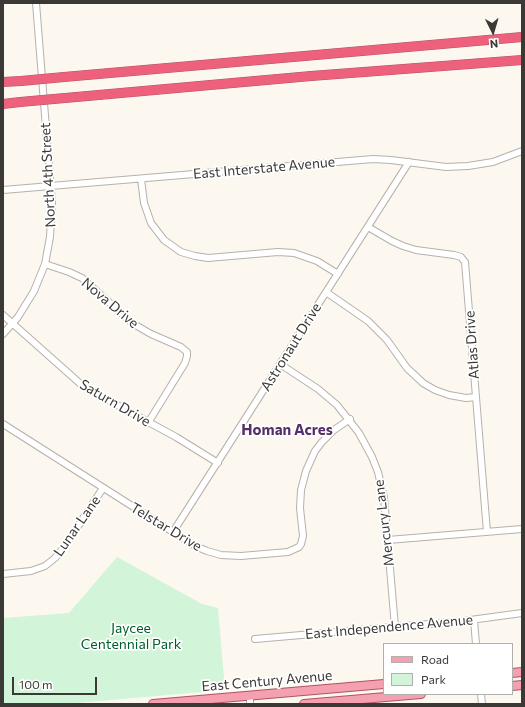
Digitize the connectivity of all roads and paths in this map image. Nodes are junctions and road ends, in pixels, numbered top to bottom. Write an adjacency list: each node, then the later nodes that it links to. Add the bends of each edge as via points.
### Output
1 (36, 3): 9 (street, North 4th Street)
2 (519, 37): 4 (highway, bridge)
3 (520, 60): 5 (highway, bridge)
4 (3, 82)
5 (3, 104)
6 (522, 151): 7 (street, East Interstate Avenue, via 493,162 468,166 446,167)
7 (409, 162): 8 (street, East Interstate Avenue, via 372,159); 11 (street, Astronaut Drive)
8 (141, 179): 9 (street, East Interstate Avenue); 13 (street, via 144,203 151,223 164,240 181,252 208,258 294,253 317,261)
9 (50, 186): 10 (street, East Interstate Avenue); 12 (street, North 4th Street, via 51,227)
10 (3, 190)
11 (368, 227): 13 (street, Astronaut Drive); 19 (street, Atlas Drive, via 403,246 454,255 461,257 465,262)
12 (45, 264): 16 (street, North 4th Street, via 34,291); 21 (street, Nova Drive, via 82,278 132,323 187,352 185,364)
13 (338, 274): 14 (street, Astronaut Drive)
14 (326, 292): 18 (street, Astronaut Drive); 19 (street, via 368,321 407,368 423,383 449,395)
15 (3, 315): 16 (street, Saturn Drive)
16 (13, 324): 17 (street, North 4th Street); 21 (street, Saturn Drive, via 84,387)
17 (3, 334)
18 (280, 364): 20 (street, Mercury Lane, via 325,394); 23 (street, Astronaut Drive)
19 (476, 397): 27 (street, Atlas Drive)
20 (350, 419): 26 (street, Telstar Drive, via 322,442 309,463 301,490 302,540 296,550 228,556 201,549); 28 (street, Mercury Lane, via 368,448 378,472 384,498)
21 (148, 423): 23 (street, Saturn Drive)
22 (3, 424): 24 (street, Telstar Drive)
23 (218, 463): 26 (street, Astronaut Drive)
24 (103, 488): 26 (street, Telstar Drive); 29 (street, Lunar Lane, via 66,546 55,558 31,571)
25 (522, 530): 27 (street)
26 (173, 532)
27 (487, 532): 28 (street)
28 (388, 540): 32 (street, Mercury Lane)
29 (3, 574)
30 (522, 612): 31 (street, East Independence Avenue)
31 (474, 620): 32 (street, East Independence Avenue); 34 (street)
32 (394, 627): 33 (street, East Independence Avenue)
33 (255, 639)
34 (476, 643)
35 (383, 684): 36 (main road, East Century Avenue)
36 (250, 695): 38 (main road, East Century Avenue); 39 (street)
37 (409, 695): 40 (main road, East Century Avenue)
38 (153, 704)
39 (250, 704)
40 (304, 704)

